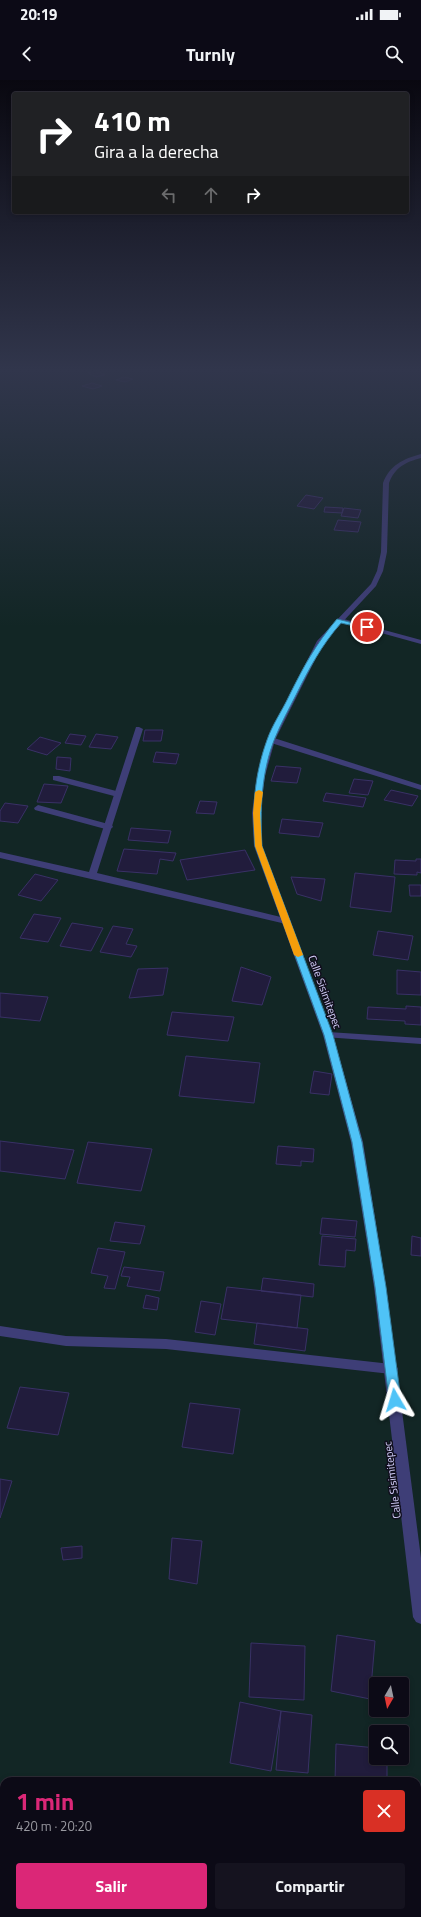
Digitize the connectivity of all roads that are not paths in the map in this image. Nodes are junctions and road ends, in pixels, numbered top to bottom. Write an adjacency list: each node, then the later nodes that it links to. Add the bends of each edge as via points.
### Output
1 (421, 456): 2 (street, Calle Sisimitepec, via 397,465 389,472 386,483 384,552 380,571 374,585)
2 (340, 620): 3 (street); 5 (street, Calle Sisimitepec, via 321,641)
3 (421, 642)
4 (139, 729): 8 (street)
5 (271, 740): 7 (street); 13 (street, Calle Sisimitepec, via 261,776 256,813 258,846)
6 (56, 778): 8 (street)
7 (421, 788)
8 (118, 794): 10 (street)
9 (38, 808): 10 (street)
10 (109, 827): 12 (street)
11 (0, 855): 12 (street)
12 (92, 875): 13 (street)
13 (286, 921): 14 (street, Calle Sisimitepec)
14 (328, 1035): 15 (street); 17 (street, Calle Sisimitepec, via 357,1142)
15 (421, 1041)
16 (0, 1331): 17 (street, via 66,1341 166,1344)
17 (391, 1368): 18 (street, Calle Sisimitepec)
18 (421, 1617)

